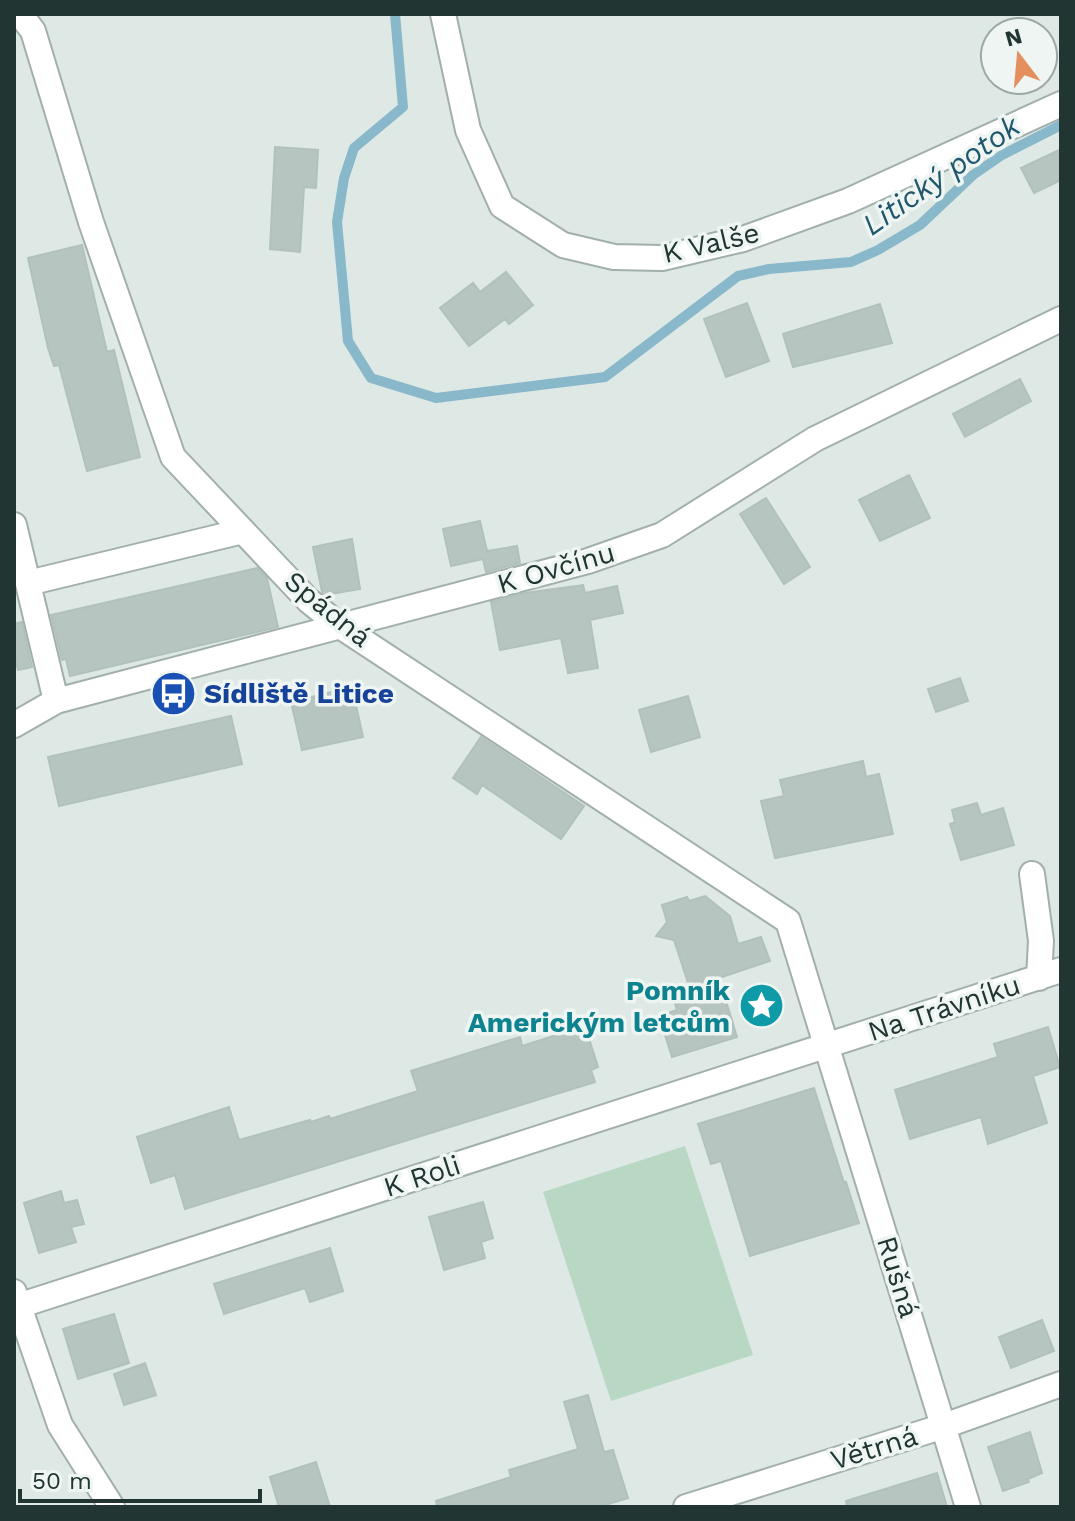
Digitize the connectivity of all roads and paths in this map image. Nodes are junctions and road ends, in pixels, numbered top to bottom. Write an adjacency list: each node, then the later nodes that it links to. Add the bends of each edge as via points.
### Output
1 (20, 14): 6 (street, Spádná, via 33,31 91,222 173,457)
2 (443, 14): 3 (street, K Valše, via 468,130 502,206 563,245 614,257 662,258 743,239 848,201)
3 (1061, 104)
4 (1061, 319): 8 (street, K Ovčínu, via 815,439 662,535 588,561)
5 (14, 525): 7 (street)
6 (243, 531): 7 (street); 8 (street, Spádná)
7 (28, 583): 9 (street)
8 (340, 626): 9 (street, K Ovčínu); 13 (street, Spádná, via 788,921)
9 (56, 701): 10 (street, K Ovčínu)
10 (14, 725)
11 (1032, 874): 12 (street)
12 (1050, 974): 13 (street, Na Trávníku)
13 (826, 1046): 14 (street, K Roli); 16 (street, Rušná)
14 (16, 1299): 17 (street, via 60,1425)
15 (1061, 1384): 16 (street, Větrná)
16 (944, 1426): 18 (street, Větrná); 19 (street, Rušná)
17 (112, 1507)
18 (686, 1507)
19 (968, 1507)

